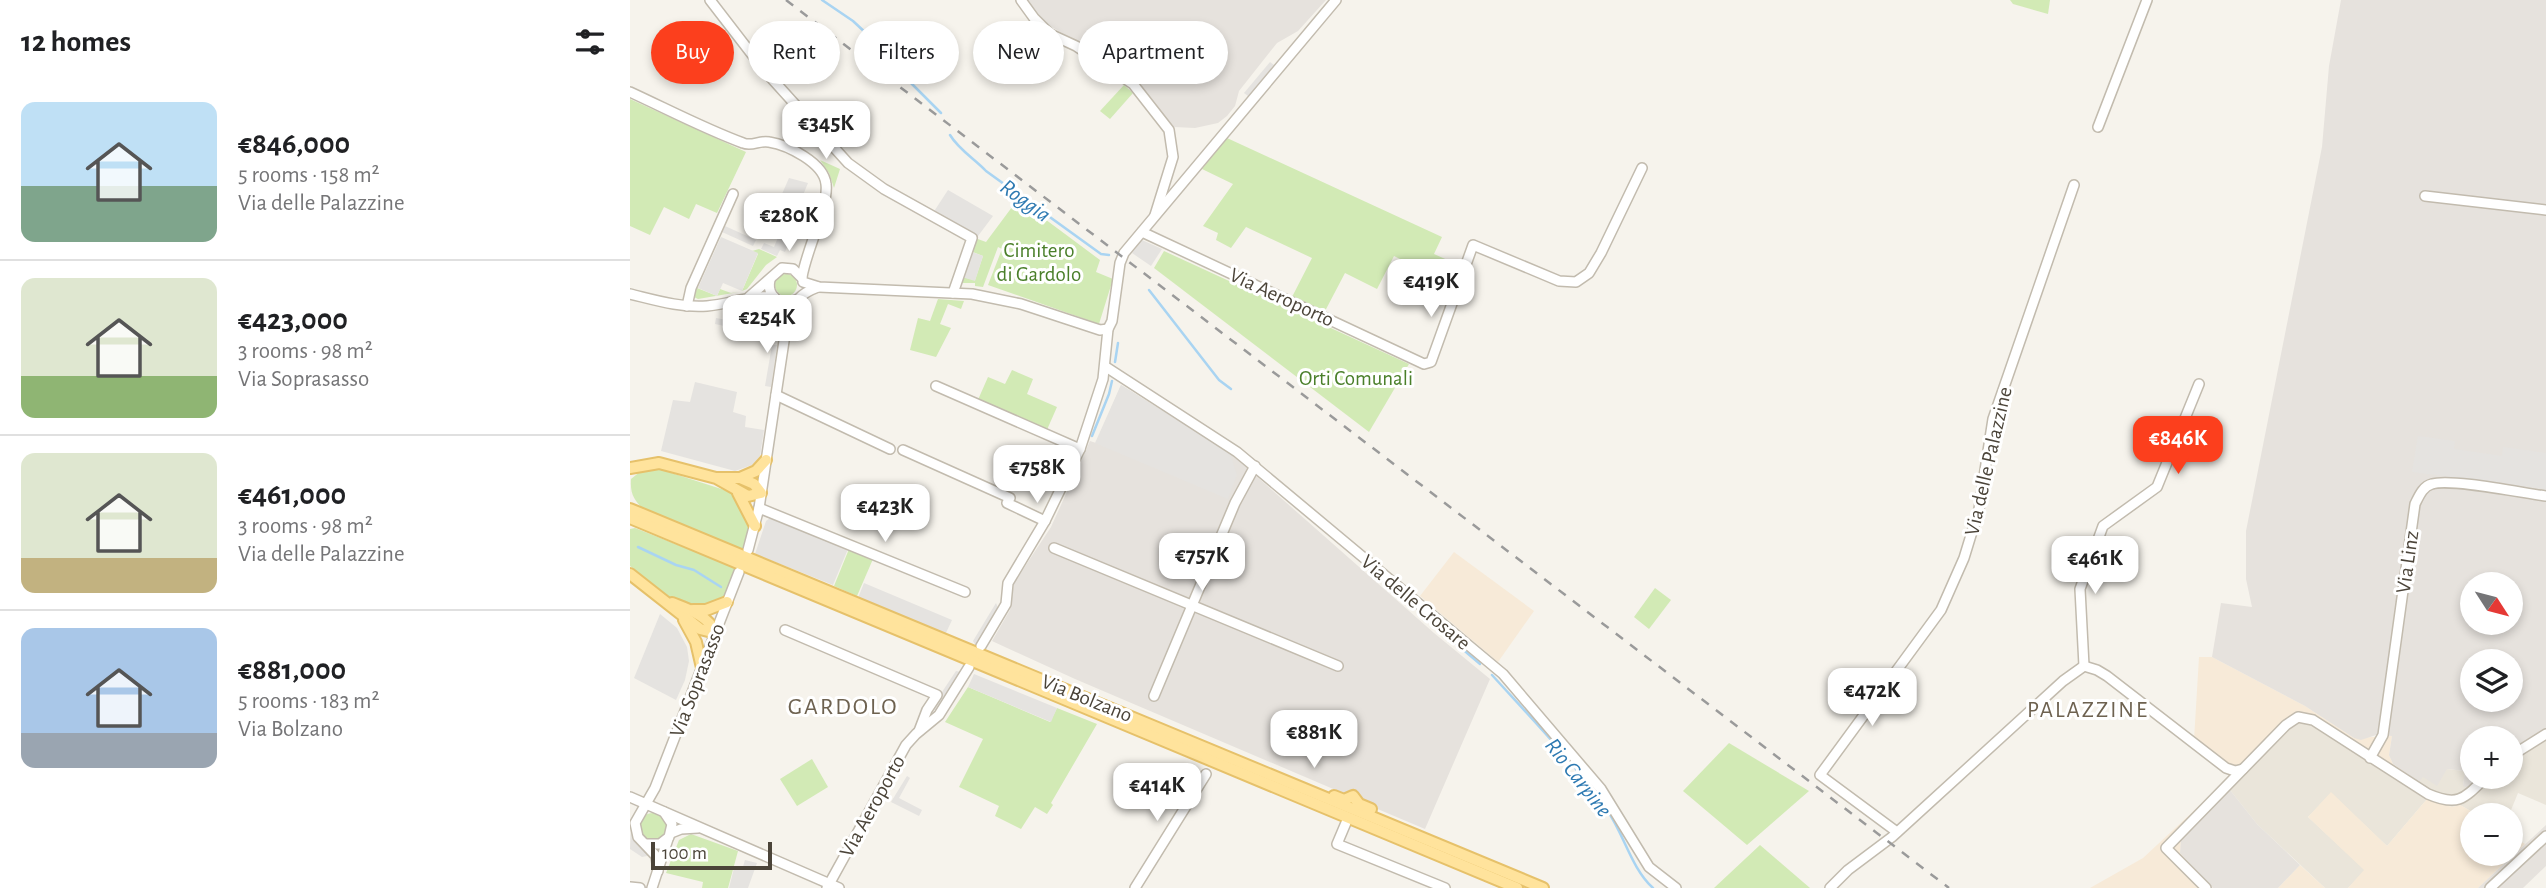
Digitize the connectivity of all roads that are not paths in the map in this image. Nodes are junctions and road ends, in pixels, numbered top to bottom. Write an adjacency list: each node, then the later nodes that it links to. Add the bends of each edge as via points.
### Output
1 (710, 0): 19 (street, via 764,70 848,163 902,200 972,238)
2 (1021, 0): 12 (street, via 1050,34 1133,84 1169,130 1173,157)
3 (1336, 0): 12 (street)
4 (2147, 0): 6 (street)
5 (630, 92): 14 (street, via 747,145 769,142 814,162 825,177 826,196)
6 (2098, 127)
7 (1642, 167): 13 (street, Via Aeroporto, via 1595,263 1576,282 1559,281 1473,245 1431,362 1424,363)
8 (2074, 185): 82 (street, Via delle Palazzine, via 1993,419 1979,509 1964,558 1941,610 1820,775)
9 (733, 194): 24 (street)
10 (2425, 197): 11 (street)
11 (2546, 210)
12 (1154, 217): 13 (street)
13 (1142, 232): 26 (street, via 1121,257)
14 (806, 255): 15 (street); 17 (street)
15 (788, 268): 16 (street, via 777,271); 17 (street)
16 (770, 280): 21 (street); 23 (street, via 769,289)
17 (803, 280): 18 (street); 22 (street)
18 (819, 287): 19 (street); 22 (street)
19 (953, 293): 26 (street, via 1021,304)
20 (630, 295): 24 (street)
21 (749, 297): 23 (street); 24 (street)
22 (799, 297): 23 (street); 25 (street)
23 (778, 300): 25 (street)
24 (687, 306)
25 (787, 321): 30 (street)
26 (1108, 329): 27 (street)
27 (1106, 367): 32 (street); 35 (street, Via delle Crosare)
28 (2199, 384): 63 (street, via 2157,487 2103,526 2080,589)
29 (936, 386): 32 (street)
30 (776, 395): 31 (street); 34 (street)
31 (890, 449)
32 (1080, 449): 47 (street)
33 (903, 450): 47 (street, via 1010,498 1007,503)
34 (766, 460): 38 (main road); 40 (street)
35 (1255, 466): 56 (street); 97 (street, Via delle Crosare, via 1503,674 1601,789 1649,867)
36 (632, 470): 37 (main road, via 659,463)
37 (716, 478): 38 (main road); 39 (main road)
38 (740, 478): 40 (main road)
39 (738, 493): 40 (main road); 48 (main road)
40 (761, 493): 43 (street)
41 (2546, 496): 70 (street, Via Linz, via 2447,483 2430,484 2421,492 2415,504 2383,735)
42 (630, 503): 46 (main road)
43 (759, 508): 48 (street); 53 (street)
44 (630, 509): 46 (main road, Via Bolzano)
45 (630, 518): 46 (main road, Via Bolzano)
46 (639, 521): 80 (main road, Via Bolzano); 96 (main road, Via Bolzano, via 1282,778 1344,800 1353,796 1359,804 1411,827 1427,841)
47 (1045, 521): 61 (street, via 1007,583 1006,604)
48 (755, 526): 50 (street)
49 (1054, 548): 56 (street)
50 (748, 550)
51 (739, 572): 55 (street, Via Soprasasso)
52 (630, 574): 54 (main road)
53 (965, 592)
54 (663, 599): 57 (main road); 58 (main road)
55 (727, 603): 57 (main road); 60 (street, Via Soprasasso)
56 (1192, 606): 62 (street); 66 (street)
57 (691, 610): 60 (main road)
58 (678, 612): 60 (main road, via 701,629); 65 (main road, via 690,628)
59 (785, 630): 67 (street, Via Aeroporto, via 937,695)
60 (716, 633): 65 (street, Via Soprasasso)
61 (981, 646)
62 (1338, 666)
63 (2084, 666): 71 (street, via 2107,676 2226,768); 82 (street)
64 (969, 667): 67 (street, Via Aeroporto, via 939,715)
65 (702, 668): 73 (street, Via Soprasasso)
66 (1154, 696)
67 (919, 732): 88 (street, Via Aeroporto, via 902,753)
68 (2546, 734): 69 (street)
69 (2523, 748)
70 (2370, 758): 71 (street, via 2313,720 2298,717); 74 (street, via 2445,802 2457,802)
71 (2243, 769): 99 (street, via 2166,848)
72 (1206, 774): 93 (street)
73 (655, 788): 77 (street, Via Soprasasso); 78 (street, Via Soprasasso)
74 (2472, 789)
75 (630, 797): 77 (street)
76 (630, 802): 79 (street)
77 (646, 804): 78 (street); 79 (street, Via Soprasasso)
78 (659, 810): 79 (street, via 647,810); 81 (street); 83 (street, via 670,818)
79 (638, 817): 85 (street, via 636,834)
80 (1348, 818): 87 (main road, Via Bolzano); 94 (street, via 1337,844)
81 (707, 829): 83 (street, via 688,828); 88 (street)
82 (1897, 832): 98 (street)
83 (670, 835): 85 (street, via 660,844); 86 (street)
84 (2546, 836): 100 (street)
85 (646, 844): 86 (street, via 656,856)
86 (658, 871): 91 (street)
87 (1492, 883): 95 (main road, Via Bolzano)
88 (828, 885): 92 (street)
89 (630, 887): 90 (street)
90 (640, 888)
91 (652, 888)
92 (839, 888)
93 (1135, 888)
94 (1445, 888)
95 (1517, 888)
96 (1543, 888)
97 (1676, 888)
98 (1830, 888)
99 (2206, 888)
100 (2490, 888)

